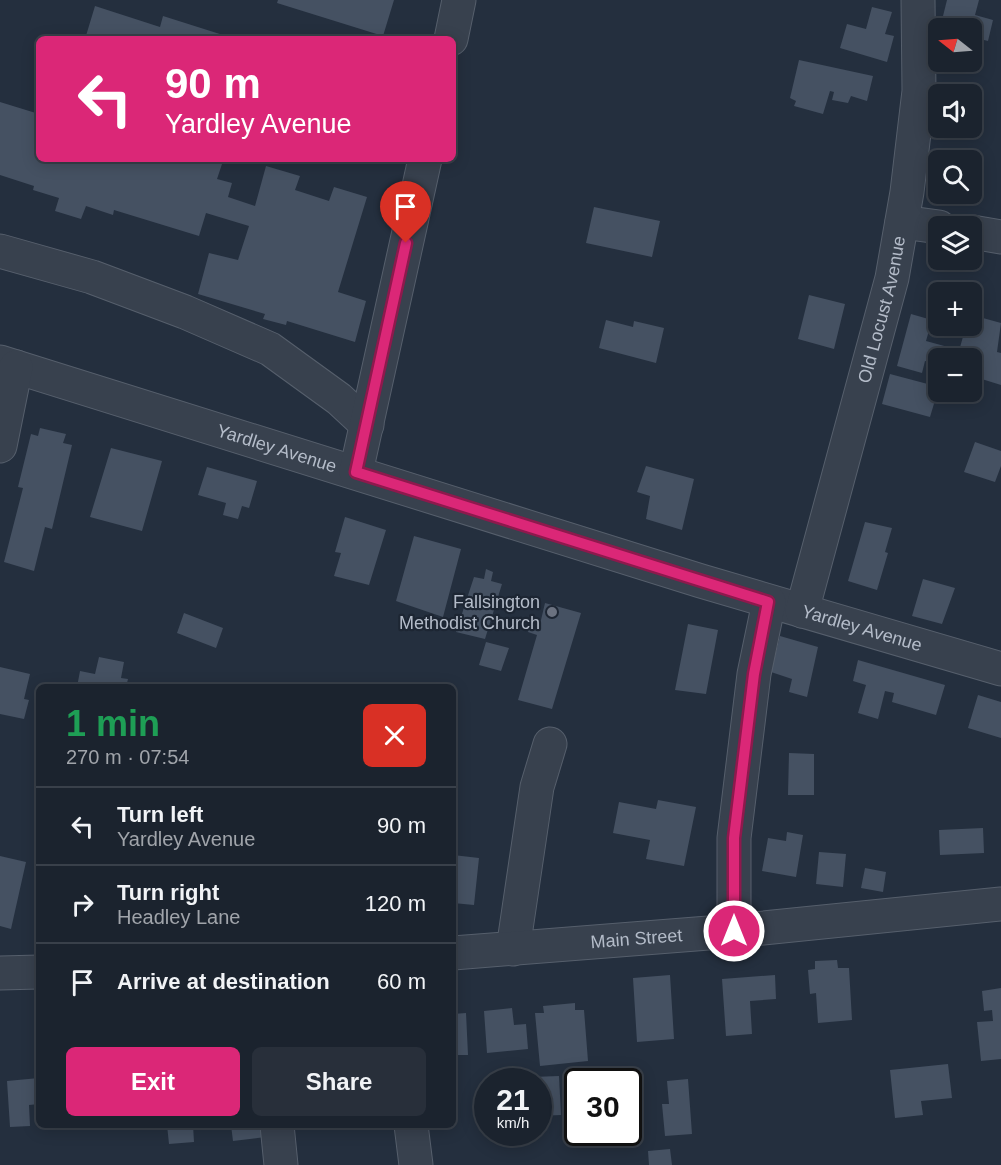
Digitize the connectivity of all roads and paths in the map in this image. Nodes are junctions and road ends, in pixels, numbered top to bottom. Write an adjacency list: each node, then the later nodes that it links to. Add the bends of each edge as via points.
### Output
1 (459, 0): 3 (street)
2 (918, 0): 5 (street, Old Locust Avenue, via 919,91)
3 (452, 36)
4 (424, 162): 11 (street)
5 (902, 222): 6 (street); 15 (street, Old Locust Avenue, via 892,278)
6 (928, 226)
7 (982, 234): 8 (street)
8 (1001, 237)
9 (0, 251): 11 (street, via 92,277 270,349 339,399)
10 (8, 365): 12 (street); 13 (street, Yardley Avenue)
11 (367, 425): 13 (street)
12 (0, 446)
13 (356, 472): 14 (street, Yardley Avenue)
14 (768, 602): 15 (street, Yardley Avenue); 19 (street, via 754,674 734,838)
15 (802, 611): 16 (street, Yardley Avenue)
16 (1001, 669)
17 (550, 744): 20 (street, via 537,787)
18 (1001, 904): 19 (street, Main Street)
19 (734, 931): 20 (street, Main Street)
20 (513, 949): 21 (street, Main Street)
21 (456, 952)
22 (36, 972): 23 (street)
23 (0, 973)
24 (277, 1128): 26 (street)
25 (411, 1128): 27 (street)
26 (281, 1165)
27 (416, 1165)

